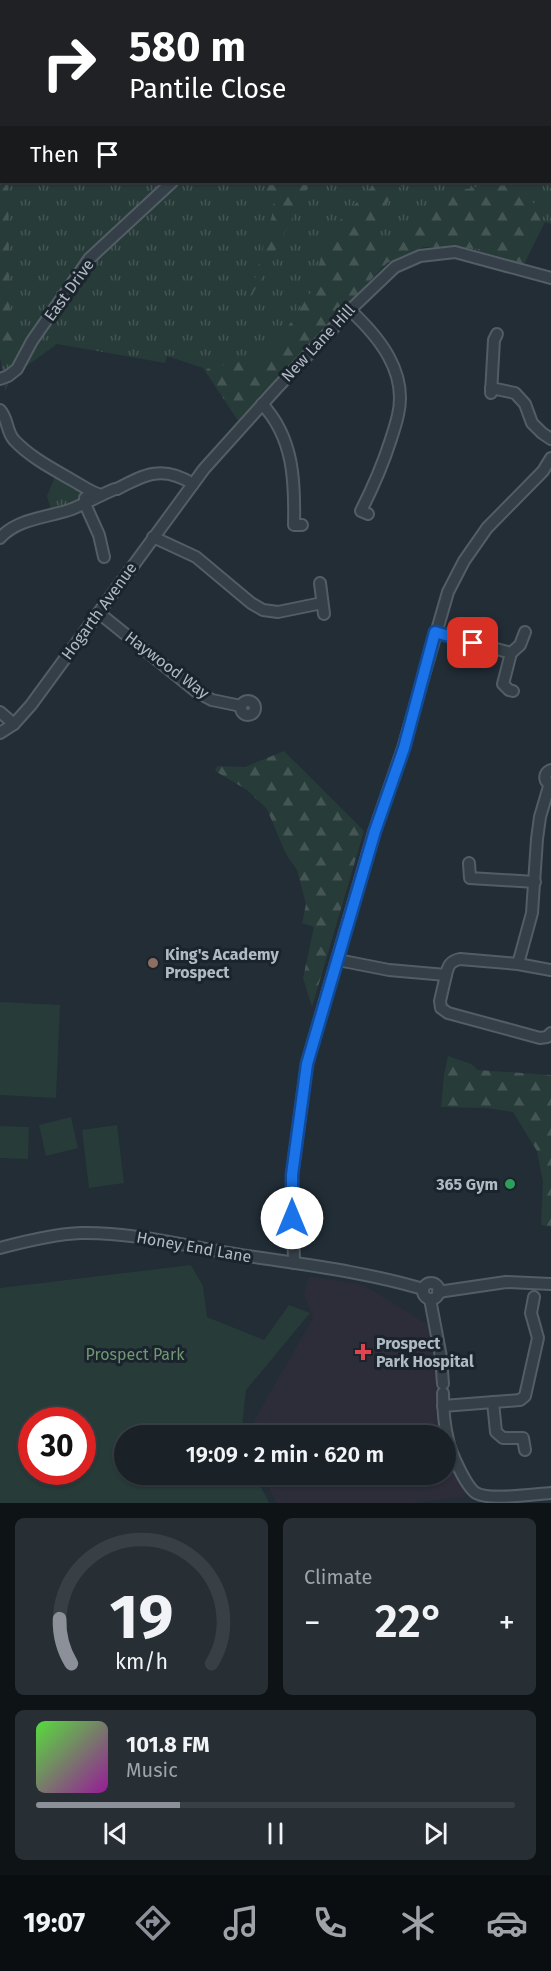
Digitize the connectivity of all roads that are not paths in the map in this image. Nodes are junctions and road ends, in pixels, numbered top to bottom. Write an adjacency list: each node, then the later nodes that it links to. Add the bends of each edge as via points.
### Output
1 (171, 183): 5 (street, East Drive, via 89,259 17,369)
2 (551, 278): 3 (street, New Lane Hill, via 468,254 442,252 395,267)
3 (350, 310): 6 (street, New Lane Hill); 14 (street, via 381,342 399,385 399,413 380,474)
4 (497, 334): 8 (street, via 491,391 515,393 525,404 532,423)
5 (0, 379)
6 (262, 404): 10 (street, New Lane Hill); 15 (street, via 288,451 295,490)
7 (0, 410): 11 (street, via 12,438 40,462)
8 (551, 439)
9 (551, 458): 21 (street, via 487,528 464,561 448,592)
10 (193, 484): 12 (street, via 156,472); 16 (street, Hogarth Avenue)
11 (86, 490): 12 (street); 13 (street)
12 (101, 495): 13 (street)
13 (85, 504): 17 (street, via 17,524); 18 (street)
14 (360, 510)
15 (294, 525)
16 (153, 537): 19 (street, via 196,556 263,610 323,609); 20 (street, Hogarth Avenue)
17 (0, 538)
18 (104, 557)
19 (320, 583)
20 (99, 613): 25 (street, Haywood Way, via 197,692); 27 (street, Hogarth Avenue)
21 (435, 632): 23 (street); 33 (street, via 404,748 375,831)
22 (525, 632): 23 (street, via 520,645)
23 (511, 653): 24 (street, via 503,684)
24 (513, 691)
25 (241, 706)
26 (0, 712): 27 (street)
27 (14, 724): 28 (street, Hogarth Avenue)
28 (0, 733)
29 (551, 770): 30 (street, via 545,776)
30 (550, 783): 32 (street, via 540,817)
31 (469, 863): 32 (street, via 470,878)
32 (535, 882): 34 (street, via 532,913)
33 (338, 960): 36 (street); 39 (street, via 307,1064 292,1175)
34 (518, 964): 35 (street); 36 (street, via 459,959 449,965)
35 (551, 970)
36 (446, 975): 37 (street, via 440,1001 441,1008 448,1013 540,1038)
37 (551, 1033)
38 (0, 1248): 39 (street, Honey End Lane, via 78,1233 100,1233)
39 (294, 1263): 41 (street, Honey End Lane, via 423,1288 431,1283 436,1285)
40 (551, 1284): 41 (street, Honey End Lane, via 506,1282)
41 (434, 1296): 44 (street)
42 (534, 1297): 43 (street, via 531,1313 538,1338 528,1389 520,1400)
43 (493, 1402): 44 (street); 45 (street, via 496,1432 503,1437 523,1438)
44 (443, 1406): 46 (street, via 448,1442 467,1484 476,1493 491,1497)
45 (525, 1450)
46 (551, 1492)

